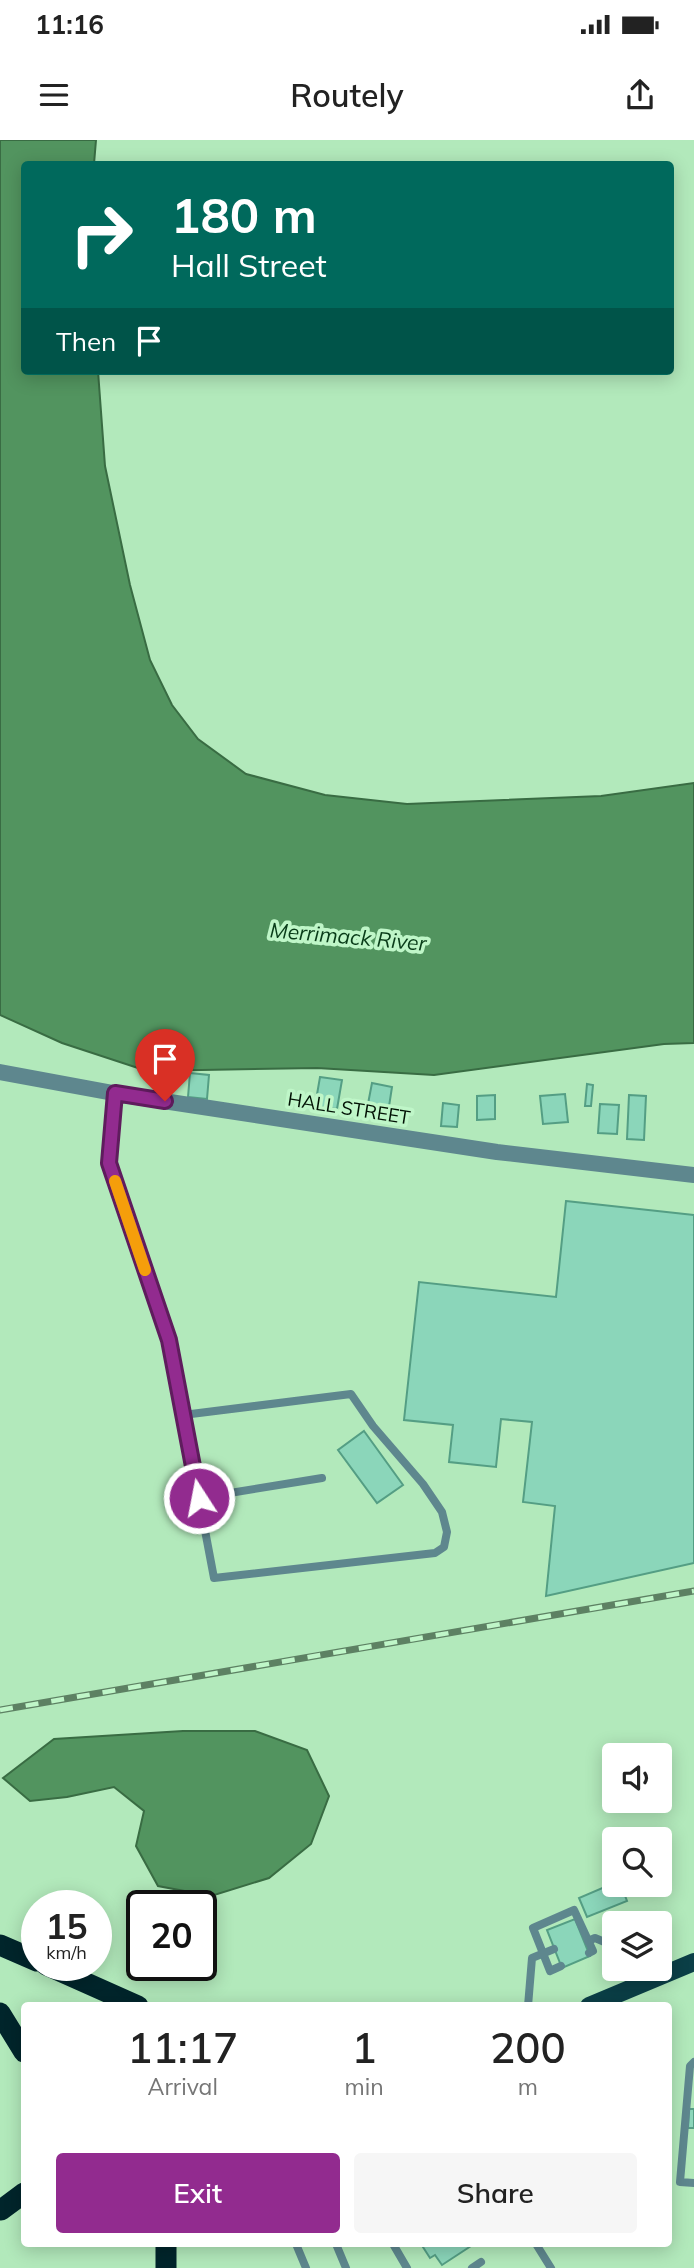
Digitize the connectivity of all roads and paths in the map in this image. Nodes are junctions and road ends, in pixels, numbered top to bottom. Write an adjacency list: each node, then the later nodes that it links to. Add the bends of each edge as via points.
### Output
1 (0, 1072): 2 (street, HALL STREET)
2 (115, 1093): 3 (street, HALL STREET, via 497,1152); 4 (lane, via 109,1163 169,1340)
3 (694, 1175)
4 (183, 1415): 6 (lane); 6 (lane, via 351,1394 423,1484 442,1512 447,1532 444,1547 435,1553 214,1578)
5 (322, 1478): 6 (lane)
6 (199, 1498)
7 (586, 1938): 8 (lane); 12 (lane, via 574,1910 533,1928); 13 (lane, via 593,1951)
8 (602, 1941)
9 (0, 1945): 11 (highway)
10 (554, 1949): 12 (lane)
11 (21, 1954)
12 (543, 1954): 15 (lane, via 550,1971); 20 (lane, via 532,1958)
13 (589, 1954)
14 (694, 1962): 16 (main road)
15 (561, 1966)
16 (672, 1968)
17 (82, 1981): 19 (highway)
18 (641, 1981): 21 (main road)
19 (129, 2002)
20 (528, 2002)
21 (597, 2002)
22 (0, 2013): 23 (highway)
23 (21, 2047)
24 (694, 2062): 25 (lane, via 690,2066 680,2182)
25 (694, 2183)
26 (21, 2195): 28 (highway)
27 (21, 2203): 28 (main road)
28 (0, 2210)
29 (166, 2247): 35 (highway)
30 (297, 2247): 36 (lane)
31 (337, 2247): 37 (lane)
32 (395, 2247): 38 (lane)
33 (538, 2247): 40 (lane)
34 (481, 2262): 39 (lane)
35 (166, 2268)
36 (306, 2268)
37 (346, 2268)
38 (407, 2268)
39 (472, 2268)
40 (551, 2268)

